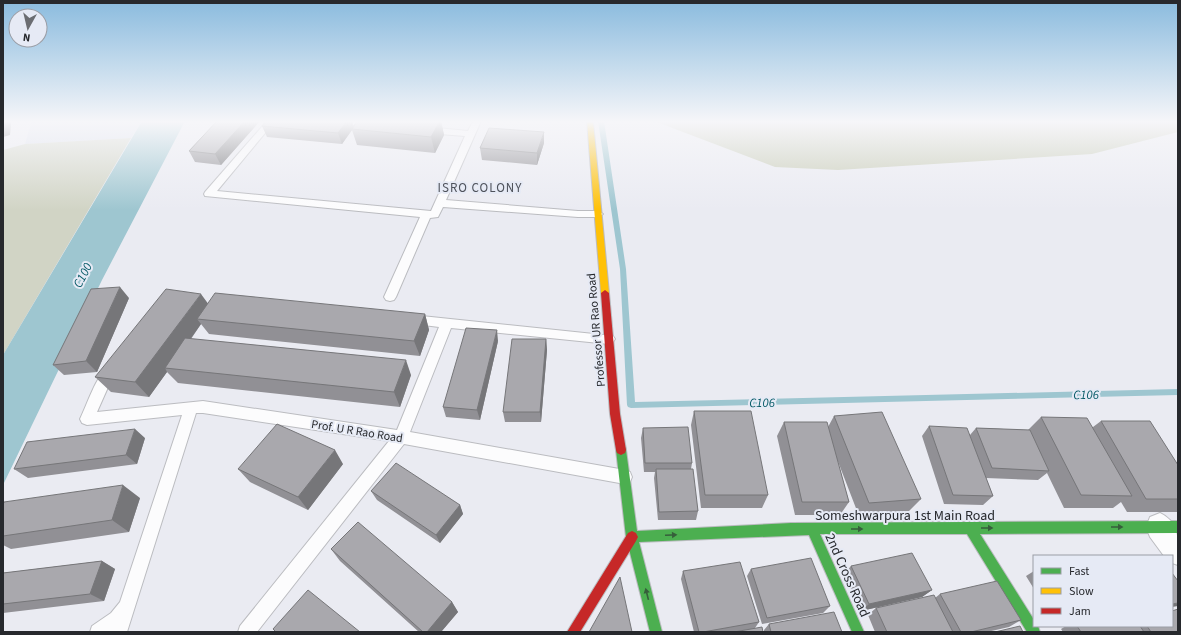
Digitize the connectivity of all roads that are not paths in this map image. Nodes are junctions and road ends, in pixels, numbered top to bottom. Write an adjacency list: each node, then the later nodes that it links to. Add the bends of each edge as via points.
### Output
1 (246, 151): 5 (lane, via 209,194)
2 (463, 151): 4 (lane)
3 (593, 151): 6 (street, Professor UR Rao Road)
4 (439, 203): 5 (lane, via 434,215); 6 (lane)
5 (426, 214): 7 (lane)
6 (598, 214): 10 (street, Professor UR Rao Road)
7 (390, 297)
8 (401, 319): 9 (lane)
9 (447, 323): 10 (lane); 13 (lane)
10 (608, 339): 14 (street, Professor UR Rao Road, via 615,414)
11 (122, 358): 12 (lane, Prof. U R Rao Road, via 104,382 87,419)
12 (191, 408): 13 (lane, Prof. U R Rao Road, via 203,407); 20 (lane)
13 (401, 437): 14 (lane, Prof. U R Rao Road); 23 (lane)
14 (625, 477): 18 (street, Professor UR Rao Road)
15 (1169, 527): 16 (street, Someshwarpura 1st Main Road, one-way to 15); 19 (street)
16 (970, 528): 17 (street, Someshwarpura 1st Main Road, one-way to 16); 27 (street)
17 (812, 529): 18 (street, Someshwarpura 1st Main Road, one-way to 17); 26 (street, 2nd Cross Road)
18 (632, 537): 24 (street); 25 (street, Professor UR Rao Road, one-way to 18)
19 (1178, 551)
20 (127, 607): 21 (lane, via 117,619); 22 (lane)
21 (98, 632)
22 (120, 632)
23 (246, 632)
24 (573, 632)
25 (656, 632)
26 (858, 632)
27 (1034, 632)

